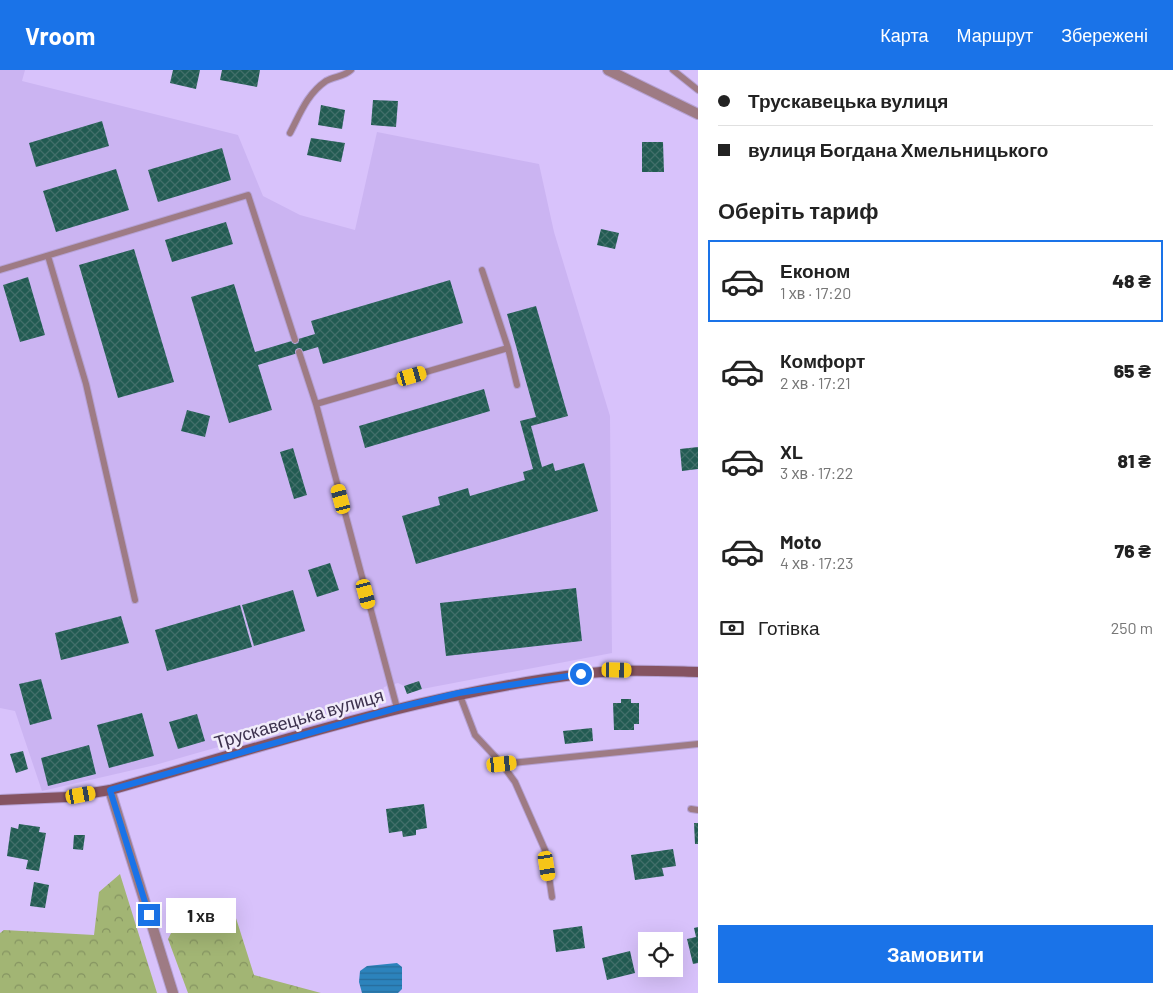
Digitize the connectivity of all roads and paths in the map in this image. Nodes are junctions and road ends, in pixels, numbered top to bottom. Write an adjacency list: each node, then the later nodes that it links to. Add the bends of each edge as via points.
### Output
1 (351, 70): 6 (lane, via 318,87 306,100)
2 (608, 70): 5 (street)
3 (673, 70): 4 (lane)
4 (698, 90)
5 (698, 114)
6 (290, 133)
7 (48, 256): 8 (lane); 10 (lane, via 248,194); 15 (lane, via 86,384)
8 (0, 270)
9 (482, 270): 11 (lane)
10 (295, 340)
11 (508, 348): 13 (lane); 14 (lane)
12 (299, 352): 14 (lane)
13 (517, 385)
14 (316, 404): 18 (lane)
15 (135, 600)
16 (698, 672): 17 (main road, Трускавецька вулиця, via 617,670)
17 (459, 693): 18 (main road, Трускавецька вулиця); 20 (lane, via 475,735)
18 (397, 708): 21 (main road, Трускавецька вулиця)
19 (698, 744): 20 (lane)
20 (502, 764): 23 (lane, via 515,782 545,850)
21 (110, 790): 22 (main road, Трускавецька вулиця, via 67,797); 24 (street)
22 (0, 800)
23 (552, 897)
24 (173, 993)

